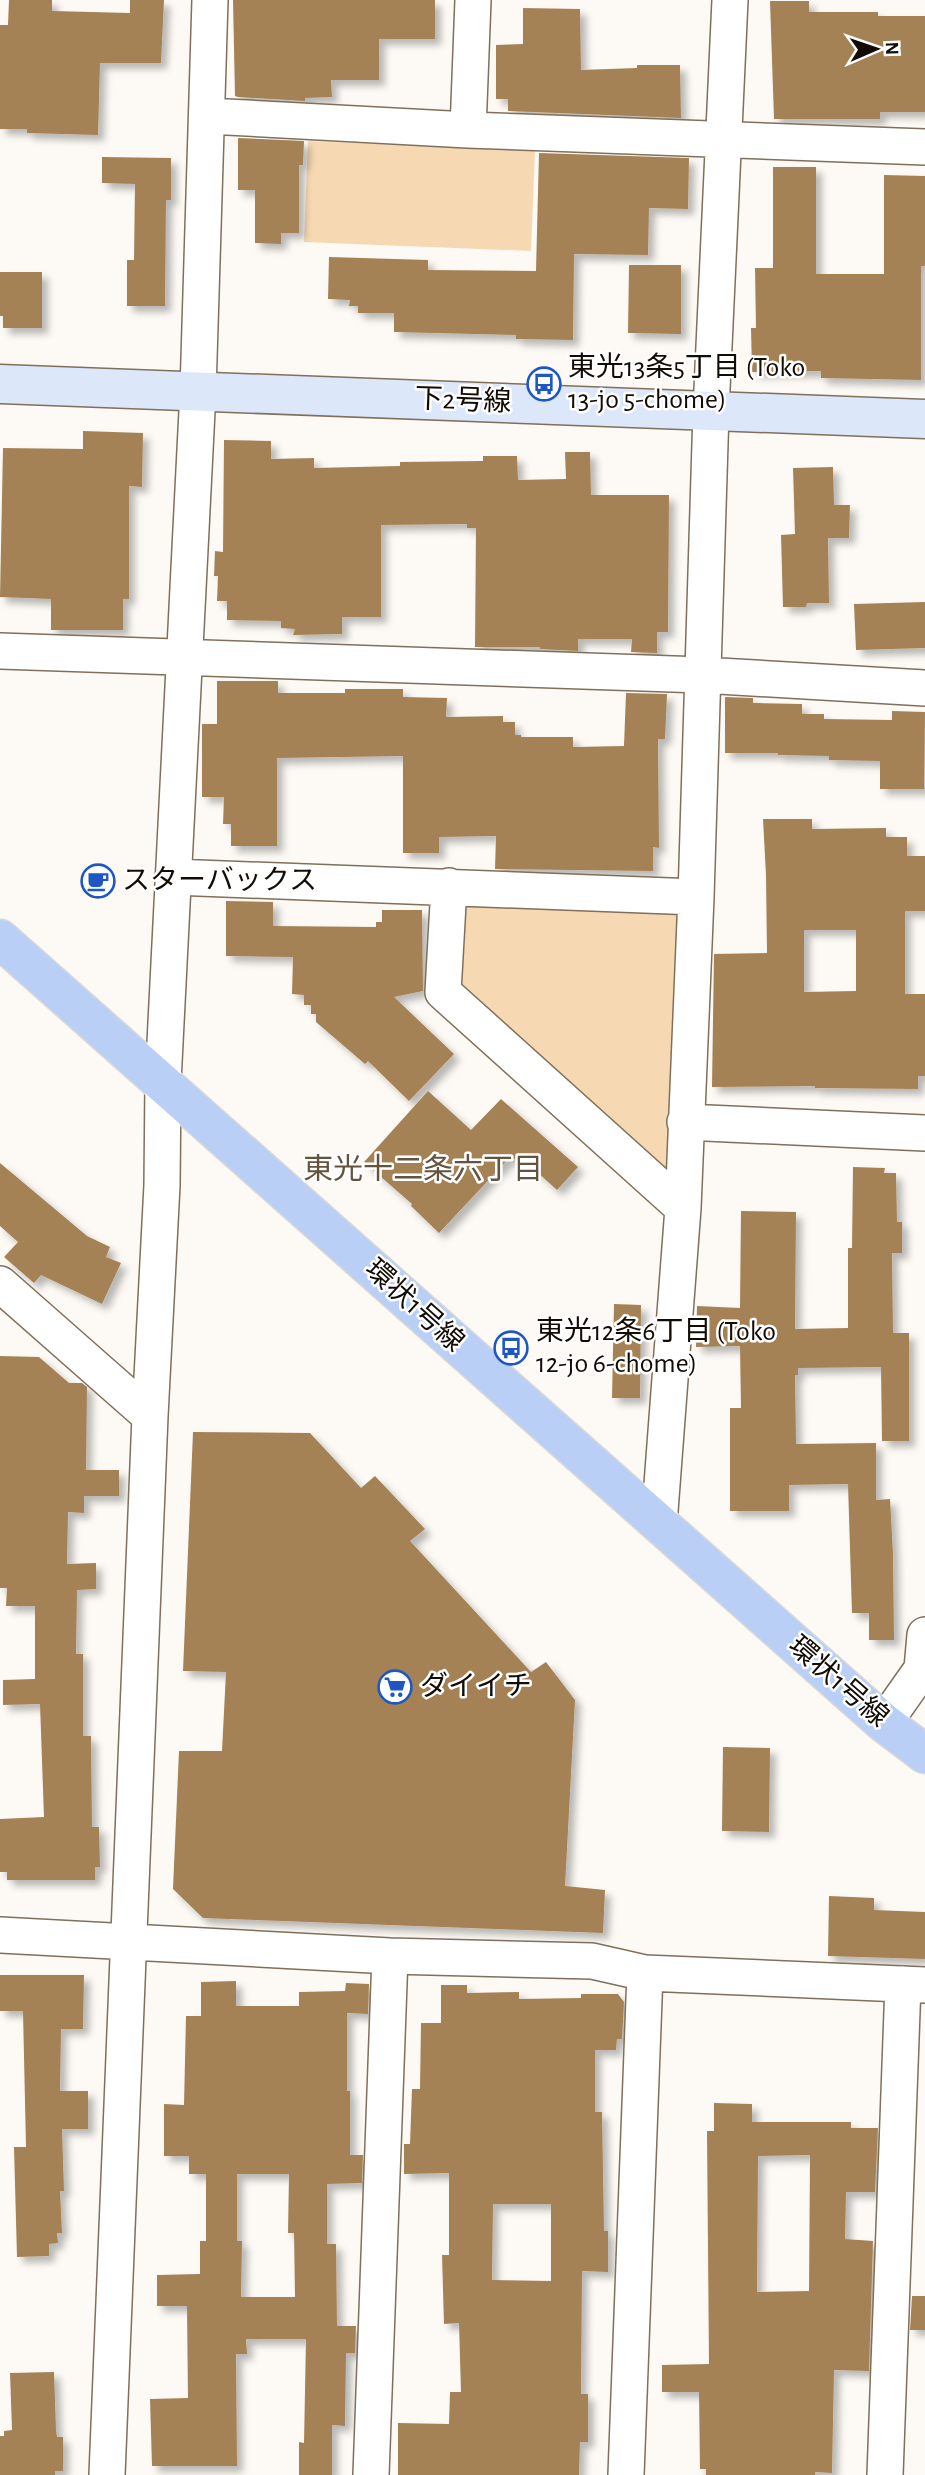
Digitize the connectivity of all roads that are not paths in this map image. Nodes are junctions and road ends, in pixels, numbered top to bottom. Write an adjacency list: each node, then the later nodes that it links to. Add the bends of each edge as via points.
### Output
1 (211, 0): 4 (street)
2 (473, 0): 5 (street)
3 (730, 0): 6 (street)
4 (208, 116): 5 (street); 9 (street)
5 (468, 130): 6 (street)
6 (724, 141): 7 (street); 10 (street)
7 (925, 147)
8 (0, 384): 9 (street, 下2号線)
9 (198, 391): 10 (street, 下2号線); 13 (street)
10 (711, 411): 11 (street, 下2号線); 14 (street)
11 (925, 419)
12 (0, 651): 13 (street)
13 (183, 658): 14 (street); 16 (street)
14 (702, 675): 15 (street); 18 (street)
15 (925, 688)
16 (173, 877): 17 (street); 20 (street)
17 (449, 886): 18 (street); 23 (street, via 443,992)
18 (696, 897): 21 (street)
19 (0, 939): 20 (main road, 環状1号線)
20 (163, 1082): 25 (street); 26 (main road, 環状1号線)
21 (685, 1122): 22 (street); 23 (street)
22 (925, 1133)
23 (683, 1208): 26 (street)
24 (0, 1284): 25 (street)
25 (150, 1416): 31 (street)
26 (659, 1524): 28 (main road, 環状1号線)
27 (925, 1635): 28 (street, via 922,1670)
28 (884, 1723): 29 (main road, 環状1号線)
29 (925, 1754)
30 (0, 1935): 31 (street)
31 (129, 1942): 32 (street); 35 (street)
32 (390, 1956): 33 (street, via 592,1961); 36 (street)
33 (645, 1973): 34 (street); 37 (street)
34 (914, 1984): 38 (street)
35 (107, 2475)
36 (371, 2475)
37 (626, 2475)
38 (885, 2475)

